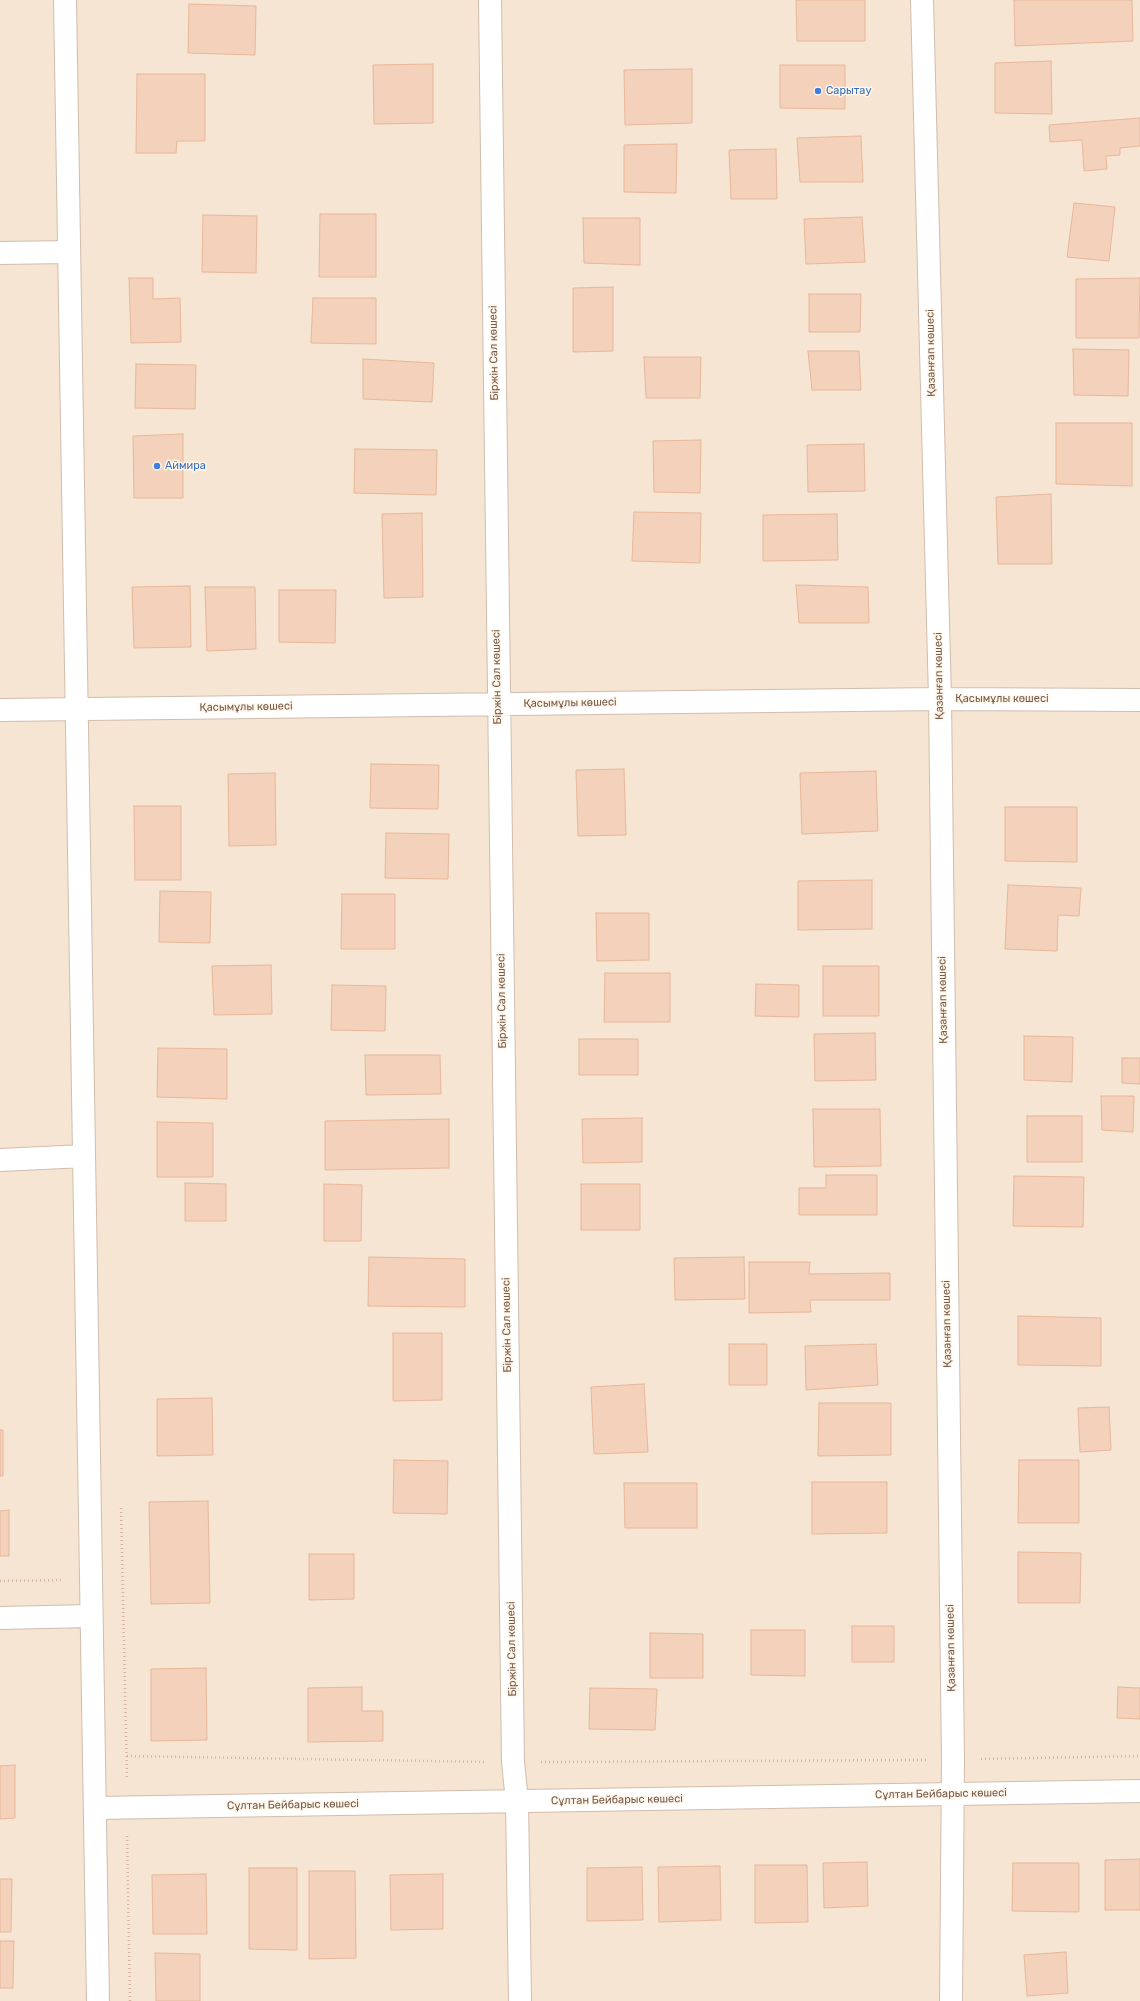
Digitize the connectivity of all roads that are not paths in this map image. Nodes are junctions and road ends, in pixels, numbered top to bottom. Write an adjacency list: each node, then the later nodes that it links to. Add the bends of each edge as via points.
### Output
1 (65, 0): 4 (street)
2 (490, 0): 8 (street, Біржін Сал көшесі)
3 (922, 0): 6 (street, Қазанғап көшесі)
4 (69, 252): 5 (street); 9 (street)
5 (0, 253)
6 (940, 699): 7 (street, Қасымұлы көшесі); 8 (street, Қасымұлы көшесі); 16 (street, Қазанғап көшесі, via 953,1760)
7 (1140, 700)
8 (498, 704): 9 (street, Қасымұлы көшесі); 17 (street, Біржін Сал көшесі, via 514,1762)
9 (76, 709): 10 (street, Қасымұлы көшесі); 11 (street)
10 (0, 710)
11 (84, 1156): 12 (street); 13 (street)
12 (0, 1160)
13 (91, 1616): 14 (street); 18 (street)
14 (0, 1618)
15 (1140, 1791): 16 (street, Сұлтан Бейбарыс көшесі)
16 (951, 1794): 17 (street, Сұлтан Бейбарыс көшесі); 21 (street, Қазанғап көшесі)
17 (517, 1802): 18 (street, Сұлтан Бейбарыс көшесі); 20 (street, Біржін Сал көшесі)
18 (95, 1808): 19 (street)
19 (98, 2001)
20 (520, 2001)
21 (951, 2001)

